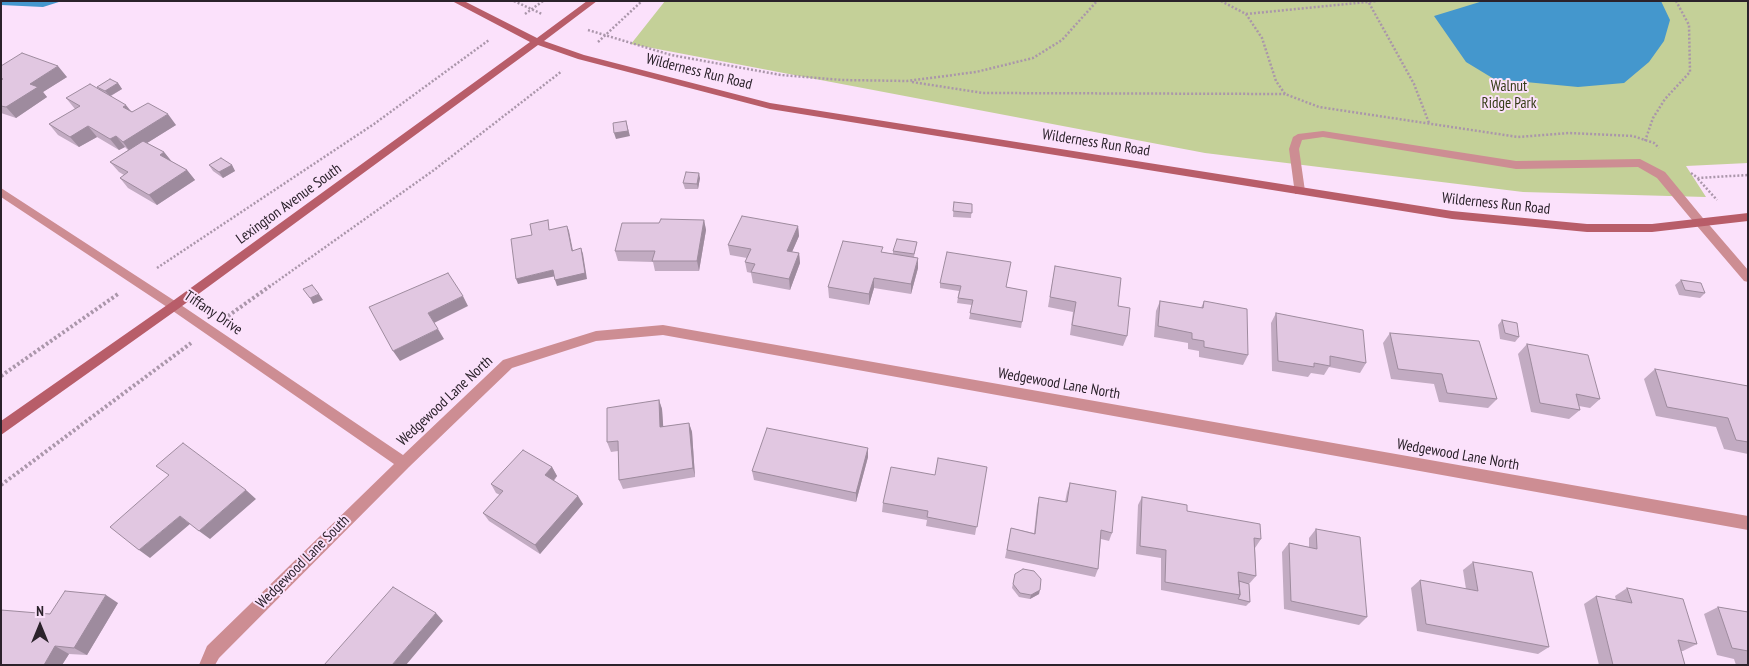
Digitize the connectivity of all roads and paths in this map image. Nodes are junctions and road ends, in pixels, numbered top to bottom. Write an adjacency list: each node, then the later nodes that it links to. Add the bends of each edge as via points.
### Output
1 (456, 1): 11 (street, Wilderness Run Road)
2 (542, 1): 11 (path)
3 (593, 1): 13 (street, Lexington Avenue South)
4 (642, 1): 12 (path)
5 (1097, 1): 15 (path, via 1062,40 1033,58 976,72)
6 (1221, 1): 10 (path)
7 (1377, 1): 9 (path)
8 (1676, 1): 18 (path, via 1688,25 1690,72 1665,99 1653,118)
9 (1369, 3): 10 (path); 17 (path, via 1414,84)
10 (1246, 14): 16 (path, via 1262,38 1276,81)
11 (507, 27): 13 (street, Wilderness Run Road); 27 (path, via 374,124)
12 (605, 36): 14 (path); 15 (path, via 671,55 781,75)
13 (538, 42): 14 (street, Wilderness Run Road); 28 (street, Lexington Avenue South)
14 (580, 57): 22 (street, Wilderness Run Road, via 770,106); 29 (path, via 434,170)
15 (907, 81): 16 (path, via 983,93)
16 (1285, 94): 17 (path, via 1319,107)
17 (1429, 124): 18 (path, via 1518,137 1569,133 1633,136)
18 (1645, 141): 19 (path)
19 (1661, 150)
20 (1684, 169): 21 (path, via 1698,178)
21 (1748, 175)
22 (1299, 191): 25 (street, Wilderness Run Road, via 1452,215 1587,228 1652,228); 25 (street, via 1294,149 1298,137 1322,134 1516,165 1640,163 1661,175)
23 (1, 192): 27 (street, Tiffany Drive)
24 (1748, 217): 25 (street, Wilderness Run Road)
25 (1701, 223): 26 (street)
26 (1748, 278)
27 (137, 282): 28 (street, Tiffany Drive); 30 (path)
28 (174, 306): 29 (street, Tiffany Drive); 31 (street, Lexington Avenue South)
29 (209, 330): 32 (street, Tiffany Drive); 33 (path)
30 (1, 376)
31 (1, 429)
32 (404, 462): 34 (street, Wedgewood Lane North, via 508,364 596,336 663,330); 35 (street, Wedgewood Lane South, via 213,652)
33 (1, 484)
34 (1748, 523)
35 (206, 665)

